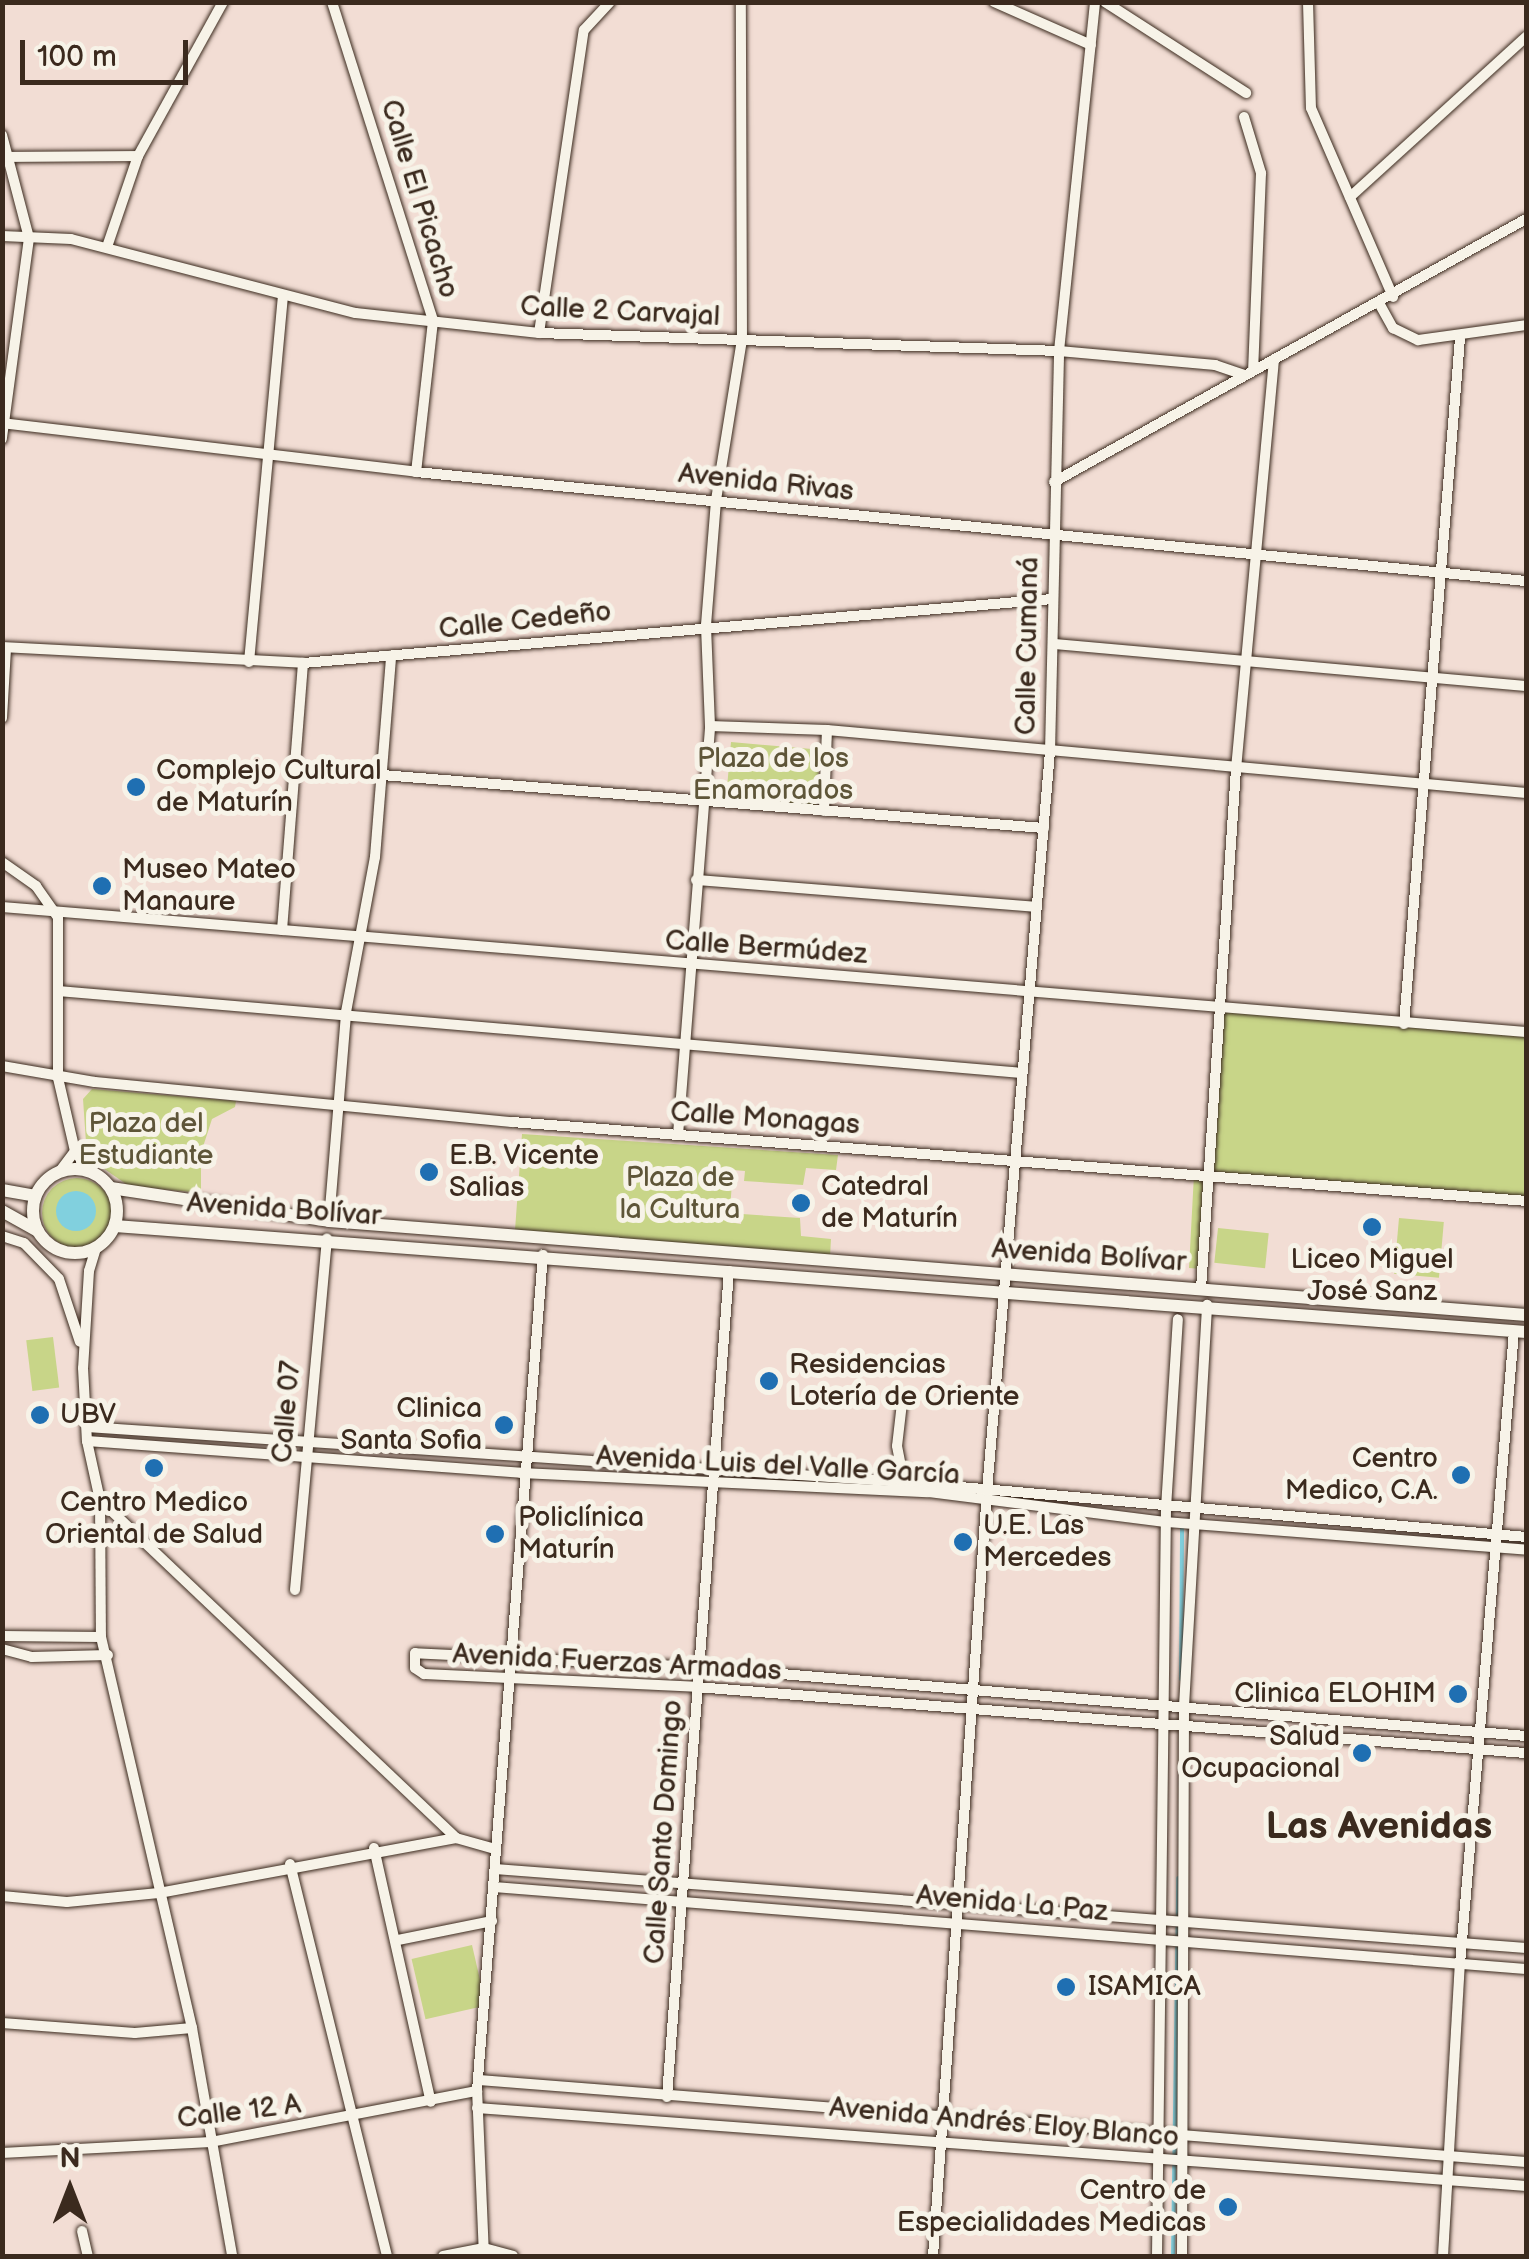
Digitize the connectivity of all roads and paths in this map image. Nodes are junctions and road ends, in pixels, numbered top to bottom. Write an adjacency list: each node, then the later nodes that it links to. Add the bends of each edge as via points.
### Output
1 (223, 2): 14 (street)
2 (332, 2): 24 (street, Calle El Picacho)
3 (610, 2): 26 (street, via 584,30)
4 (741, 2): 28 (street)
5 (994, 2): 10 (street)
6 (1094, 2): 10 (street, Calle Cumaná)
7 (1106, 2): 11 (street)
8 (1308, 2): 16 (street, via 1311,108)
9 (1526, 38): 16 (street)
10 (1091, 45): 29 (street, Calle Cumaná)
11 (1246, 93)
12 (1244, 117): 31 (street, via 1260,173)
13 (2, 135): 15 (street)
14 (138, 156): 15 (street); 20 (street)
15 (6, 157): 19 (street)
16 (1350, 197): 21 (street)
17 (1526, 219): 21 (street)
18 (2, 236): 19 (street, Calle 2 Carvajal)
19 (28, 238): 20 (street, Calle 2 Carvajal); 32 (street)
20 (108, 247): 22 (street, Calle 2 Carvajal)
21 (1393, 297): 23 (street)
22 (282, 298): 24 (street, Calle 2 Carvajal); 34 (street)
23 (1379, 304): 27 (street, via 1393,328 1418,340); 30 (street)
24 (433, 321): 26 (street, Calle 2 Carvajal); 35 (street, Calle El Picacho)
25 (1526, 325): 27 (street)
26 (540, 332): 28 (street, Calle 2 Carvajal)
27 (1460, 338): 40 (street)
28 (742, 340): 29 (street, Calle 2 Carvajal); 37 (street)
29 (1060, 351): 31 (street, Calle 2 Carvajal); 36 (street, Calle Cumaná)
30 (1274, 360): 31 (street); 39 (street)
31 (1249, 372): 36 (street)
32 (4, 423): 33 (street); 34 (street, Avenida Rivas)
33 (2, 439)
34 (265, 455): 35 (street, Avenida Rivas); 47 (street)
35 (416, 472): 37 (street, Avenida Rivas)
36 (1054, 482): 38 (street, Calle Cumaná)
37 (716, 500): 38 (street, Avenida Rivas); 43 (street)
38 (1052, 536): 39 (street, Avenida Rivas); 42 (street, Calle Cumaná)
39 (1254, 556): 40 (street, Avenida Rivas); 48 (street)
40 (1436, 577): 41 (street, Avenida Rivas); 50 (street)
41 (1526, 581)
42 (1052, 599): 43 (street, Calle Cedeño); 44 (street, Calle Cumaná)
43 (706, 626): 46 (street, Calle Cedeño); 53 (street)
44 (1054, 644): 48 (street); 55 (street, Calle Cumaná)
45 (4, 648): 47 (street, Calle Cedeño); 52 (street)
46 (391, 656): 49 (street, Calle Cedeño); 57 (street)
47 (249, 662): 49 (street, Calle Cedeño)
48 (1245, 662): 50 (street); 56 (street)
49 (302, 663): 68 (street)
50 (1428, 678): 51 (street); 58 (street)
51 (1526, 686)
52 (2, 718)
53 (710, 726): 54 (street); 60 (street)
54 (827, 730): 55 (street); 61 (street)
55 (1050, 752): 56 (street); 62 (street, Calle Cumaná)
56 (1236, 768): 58 (street); 73 (street)
57 (382, 776): 60 (street); 69 (street)
58 (1421, 785): 59 (street); 75 (street)
59 (1526, 793)
60 (704, 802): 61 (street); 64 (street)
61 (824, 811): 62 (street)
62 (1044, 828): 65 (street, Calle Cumaná)
63 (2, 862): 67 (street, via 36,886)
64 (696, 880): 65 (street); 70 (street)
65 (1036, 907): 72 (street, Calle Cumaná)
66 (2, 908): 67 (street, Calle Bermúdez)
67 (58, 917): 68 (street, Calle Bermúdez); 71 (street)
68 (282, 930): 69 (street, Calle Bermúdez)
69 (359, 939): 70 (street, Calle Bermúdez); 74 (street)
70 (691, 965): 72 (street, Calle Bermúdez); 77 (street)
71 (58, 990): 74 (street); 80 (street)
72 (1028, 991): 73 (street, Calle Bermúdez); 79 (street, Calle Cumaná)
73 (1223, 1010): 75 (street, Calle Bermúdez); 87 (street)
74 (346, 1012): 77 (street); 81 (street)
75 (1404, 1024): 76 (street, Calle Bermúdez)
76 (1526, 1032)
77 (685, 1047): 79 (street); 82 (street)
78 (2, 1066): 80 (street, Calle Monagas)
79 (1022, 1073): 84 (street, Calle Cumaná)
80 (58, 1078): 81 (street, Calle Monagas); 83 (street)
81 (339, 1102): 82 (street, Calle Monagas); 93 (street)
82 (678, 1135): 84 (street, Calle Monagas)
83 (75, 1151): 85 (street); 86 (street)
84 (1016, 1160): 87 (street, Calle Monagas); 101 (street, Calle Cumaná)
85 (88, 1170): 86 (street); 88 (street)
86 (60, 1171): 90 (street)
87 (1208, 1175): 91 (street, Calle Monagas); 102 (street)
88 (112, 1188): 93 (street, Avenida Bolívar); 94 (street)
89 (2, 1190): 90 (street)
90 (35, 1196): 95 (street)
91 (1526, 1201)
92 (2, 1211): 95 (street)
93 (329, 1221): 101 (street, Avenida Bolívar)
94 (115, 1226): 97 (street, Avenida Bolívar); 98 (street)
95 (38, 1231): 98 (street, via 57,1250)
96 (2, 1236): 108 (street, via 24,1243 59,1279 71,1301)
97 (327, 1238): 99 (street, Avenida Bolívar); 111 (street, Calle 07)
98 (96, 1248): 108 (street, via 88,1271)
99 (542, 1255): 100 (street, Avenida Bolívar); 114 (street)
100 (729, 1270): 103 (street, Avenida Bolívar); 115 (street, Calle Santo Domingo)
101 (1008, 1275): 102 (street, Avenida Bolívar); 103 (street, Calle Cumaná)
102 (1201, 1289): 105 (street, Avenida Bolívar)
103 (1007, 1290): 104 (street, Avenida Bolívar); 119 (street, Calle Cumaná)
104 (1207, 1305): 107 (street, Avenida Bolívar); 122 (street)
105 (1526, 1315)
106 (1178, 1318): 121 (street)
107 (1520, 1331): 126 (street)
108 (83, 1368): 110 (street)
109 (902, 1402): 117 (street, via 897,1446)
110 (87, 1428): 111 (street, Avenida Luis del Valle García); 112 (street)
111 (306, 1440): 113 (street, Calle 07); 114 (street, Avenida Luis del Valle García)
112 (87, 1441): 113 (street, Avenida Luis del Valle García); 120 (street)
113 (305, 1456): 116 (street, Avenida Luis del Valle García); 128 (street, Calle 07)
114 (522, 1456): 115 (street, Avenida Luis del Valle García); 116 (street)
115 (712, 1468): 117 (street, Avenida Luis del Valle García); 118 (street, Calle Santo Domingo)
116 (521, 1473): 118 (street, Avenida Luis del Valle García); 133 (street)
117 (904, 1482): 119 (street, Avenida Luis del Valle García)
118 (711, 1485): 119 (street, Avenida Luis del Valle García); 134 (street, Calle Santo Domingo)
119 (988, 1496): 121 (street, Avenida Luis del Valle García); 123 (street, Avenida Luis del Valle García); 137 (street, Calle Cumaná)
120 (100, 1500): 130 (street); 147 (street)
121 (1166, 1508): 122 (street, Avenida Luis del Valle García); 123 (street)
122 (1192, 1510): 124 (street); 126 (street, Avenida Luis del Valle García)
123 (1166, 1522): 124 (street, Avenida Luis del Valle García); 138 (street)
124 (1191, 1524): 126 (street, Avenida Luis del Valle García); 139 (street)
125 (1526, 1537): 126 (street, Avenida Luis del Valle García)
126 (1495, 1541): 127 (street, Avenida Luis del Valle García); 143 (street)
127 (1526, 1550)
128 (295, 1590)
129 (2, 1636): 130 (street)
130 (101, 1637): 132 (street)
131 (2, 1649): 132 (street, via 32,1657)
132 (108, 1655): 154 (street)
133 (507, 1657): 134 (street, Avenida Fuerzas Armadas); 135 (street); 135 (street, Avenida Fuerzas Armadas, via 415,1653 418,1673)
134 (698, 1668): 136 (street, Calle Santo Domingo); 137 (street, Avenida Fuerzas Armadas)
135 (506, 1678): 136 (street, Avenida Fuerzas Armadas); 149 (street)
136 (696, 1687): 140 (street, Avenida Fuerzas Armadas); 152 (street, Calle Santo Domingo)
137 (973, 1690): 138 (street, Avenida Fuerzas Armadas); 140 (street, Calle Cumaná)
138 (1164, 1705): 139 (street, Avenida Fuerzas Armadas); 141 (street)
139 (1183, 1706): 142 (street); 143 (street, Avenida Fuerzas Armadas)
140 (972, 1710): 141 (street, Avenida Fuerzas Armadas); 156 (street, Calle Cumaná)
141 (1163, 1724): 142 (street, Avenida Fuerzas Armadas); 158 (street)
142 (1183, 1725): 145 (street, Avenida Fuerzas Armadas); 158 (street)
143 (1478, 1732): 144 (street, Avenida Fuerzas Armadas); 145 (street)
144 (1526, 1736)
145 (1477, 1748): 146 (street, Avenida Fuerzas Armadas); 163 (street)
146 (1526, 1752)
147 (456, 1838): 148 (street); 149 (street)
148 (374, 1848): 150 (street); 161 (street)
149 (496, 1849): 151 (street)
150 (290, 1864): 154 (street); 173 (street)
151 (495, 1868): 152 (street, Avenida La Paz); 153 (street)
152 (686, 1880): 156 (street, Avenida La Paz); 157 (street, Calle Santo Domingo)
153 (494, 1886): 157 (street, Avenida La Paz); 159 (street)
154 (159, 1894): 155 (street, via 67,1902); 168 (street)
155 (2, 1896)
156 (958, 1899): 158 (street, Avenida La Paz); 160 (street, Calle Cumaná)
157 (684, 1900): 160 (street, Avenida La Paz); 170 (street, Calle Santo Domingo)
158 (1177, 1917): 162 (street); 162 (street); 163 (street, Avenida La Paz)
159 (492, 1920): 161 (street); 169 (street)
160 (957, 1921): 162 (street, Avenida La Paz); 174 (street, Calle Cumaná)
161 (398, 1940): 171 (street)
162 (1176, 1941): 165 (street, Avenida La Paz); 175 (street); 176 (street)
163 (1462, 1943): 164 (street, Avenida La Paz); 165 (street)
164 (1526, 1948)
165 (1460, 1964): 166 (street, Avenida La Paz); 180 (street)
166 (1526, 1969)
167 (2, 2023): 168 (street, via 135,2032)
168 (192, 2028): 178 (street)
169 (478, 2085): 170 (street, Avenida Andrés Eloy Blanco); 171 (street, Calle 12 A); 172 (street)
170 (667, 2097): 174 (street, Avenida Andrés Eloy Blanco)
171 (431, 2102): 173 (street, Calle 12 A)
172 (477, 2108): 177 (street, Avenida Andrés Eloy Blanco); 187 (street)
173 (353, 2119): 178 (street, Calle 12 A); 190 (street)
174 (942, 2120): 175 (street, Avenida Andrés Eloy Blanco); 177 (street, Calle Cumaná)
175 (1159, 2135): 176 (street, Avenida Andrés Eloy Blanco); 181 (street)
176 (1184, 2137): 180 (street, Avenida Andrés Eloy Blanco); 182 (street)
177 (940, 2140): 181 (street, Avenida Andrés Eloy Blanco); 193 (street, Calle Cumaná)
178 (211, 2142): 179 (street, Calle 12 A); 189 (street)
179 (2, 2153)
180 (1449, 2157): 183 (street, Avenida Andrés Eloy Blanco); 184 (street)
181 (1158, 2158): 182 (street, Avenida Andrés Eloy Blanco); 194 (street)
182 (1183, 2160): 184 (street, Avenida Andrés Eloy Blanco); 195 (street)
183 (1526, 2162)
184 (1448, 2181): 185 (street, Avenida Andrés Eloy Blanco); 196 (street)
185 (1526, 2186)
186 (82, 2232): 188 (street)
187 (484, 2252): 191 (street); 192 (street)
188 (88, 2256)
189 (232, 2256)
190 (387, 2256)
191 (442, 2256)
192 (513, 2256)
193 (933, 2256)
194 (1157, 2256)
195 (1182, 2256)
196 (1443, 2256)

